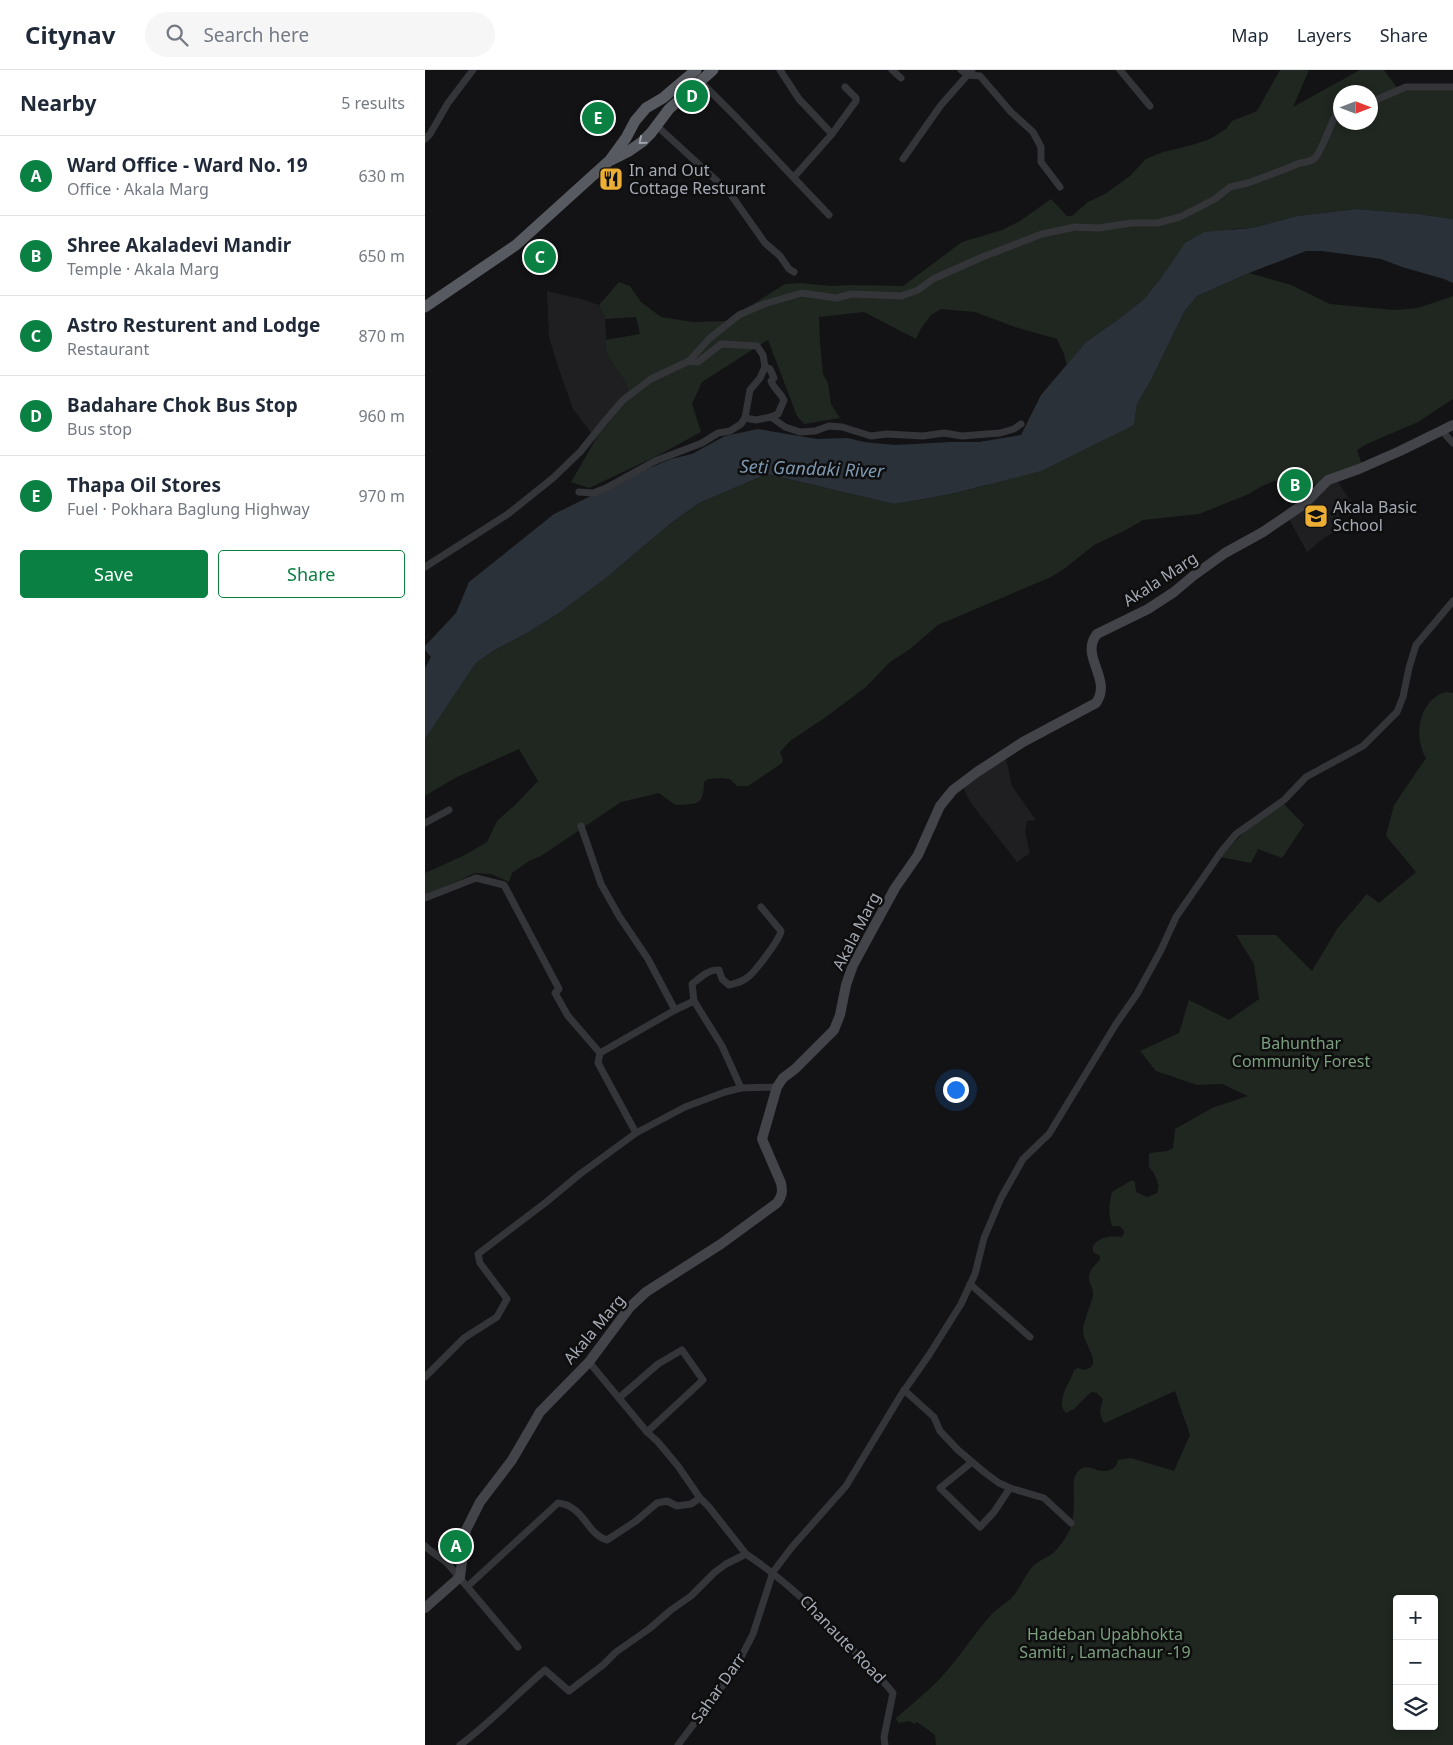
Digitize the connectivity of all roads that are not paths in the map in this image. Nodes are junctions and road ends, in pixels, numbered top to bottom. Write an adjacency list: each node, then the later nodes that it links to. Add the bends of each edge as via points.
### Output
1 (473, 70): 17 (street)
2 (713, 70): 8 (highway)
3 (780, 70): 16 (street, via 799,99)
4 (893, 70): 9 (street)
5 (961, 70): 7 (street)
6 (1121, 70): 13 (street)
7 (970, 72): 18 (street, via 941,104); 21 (street, via 980,76 1033,132 1041,147 1041,162)
8 (698, 76): 15 (highway); 19 (highway, via 646,108); 20 (street)
9 (901, 78)
10 (845, 87): 16 (street, via 856,101)
11 (1453, 87): 12 (street, via 1406,86)
12 (1378, 99)
13 (1149, 106)
14 (1333, 121): 25 (street, via 1313,159 1230,188 1215,200 1180,217 1099,228 1075,227 1042,234 980,258 901,296 852,294 836,298 802,294 764,304 739,315 710,338)
15 (657, 126): 19 (highway, one-way to 19, via 636,147); 23 (street, via 729,192 765,243)
16 (832, 134): 20 (street)
17 (425, 139)
18 (903, 159)
19 (610, 160): 24 (highway, via 516,245)
20 (794, 177): 22 (street)
21 (1060, 188)
22 (829, 214)
23 (794, 272)
24 (425, 307)
25 (689, 361): 26 (street, via 698,362 721,344 745,345 757,346); 34 (street, via 651,379 623,400 580,452 553,478 508,514)
26 (765, 367): 27 (street, via 770,369 774,388 784,400 778,414); 28 (street, via 750,390)
27 (771, 417): 28 (street); 29 (street, via 800,432 829,426 871,436 1000,433 1014,430)
28 (745, 418): 33 (street, via 730,431 655,462 606,488 593,493)
29 (1021, 424)
30 (1453, 425): 31 (main road, Akala Marg)
31 (1442, 431): 32 (street); 44 (main road, Akala Marg, via 1328,480 1304,504 1225,554 1174,592 1097,634 1091,648 1101,681 1099,699 1090,707 1023,742 947,796 918,855 895,888 853,965 834,1030)
32 (1453, 443)
33 (579, 492)
34 (425, 567)
35 (1453, 601): 47 (street, Sahar Darr, via 1416,645 1397,712 1363,746 1306,777 1284,800 1236,834 1221,852 1176,917 1137,994 1049,1134 1023,1159 994,1214)
36 (449, 810): 37 (street)
37 (425, 823)
38 (581, 826): 42 (street, via 601,884 648,959)
39 (425, 898): 43 (street, via 476,878 505,885 559,989 555,993 568,1016)
40 (761, 907): 41 (street, via 781,931 776,943 755,971 738,983 729,985 719,970 713,969 704,974 692,984)
41 (694, 1001): 42 (street); 45 (street, via 722,1046)
42 (675, 1010): 43 (street)
43 (600, 1053): 46 (street, via 598,1063)
44 (777, 1086): 45 (street); 49 (main road, Akala Marg, via 762,1139 783,1190 777,1203 647,1292 630,1307)
45 (741, 1088): 46 (street, via 685,1107)
46 (636, 1132): 50 (street, via 478,1254 479,1263 507,1299 497,1317 464,1338)
47 (970, 1284): 48 (street); 51 (street, Sahar Darr, via 942,1336)
48 (1030, 1337)
49 (589, 1362): 52 (street); 61 (main road, Akala Marg, via 539,1412 512,1460 480,1502 465,1530)
50 (425, 1377)
51 (904, 1390): 54 (street, via 933,1417 940,1431); 60 (street, Sahar Darr, via 846,1486)
52 (619, 1398): 53 (street); 53 (street, via 658,1364 682,1350 703,1380)
53 (647, 1432): 56 (street, via 678,1466)
54 (972, 1462): 55 (street); 55 (street, via 940,1488 980,1527)
55 (1010, 1488): 57 (street, via 1044,1498)
56 (700, 1498): 59 (street); 62 (street, via 691,1504 677,1506 667,1501 657,1503 607,1540 602,1539 569,1504 558,1503)
57 (1071, 1523)
58 (425, 1546): 61 (street)
59 (746, 1554): 60 (street); 65 (street, via 715,1572 691,1596 569,1691 545,1670)
60 (773, 1572): 66 (street, Sahar Darr, via 753,1634 735,1669); 67 (street, Chanaute Road, via 822,1616 893,1693)
61 (460, 1577): 62 (street); 63 (main road)
62 (469, 1586): 64 (street)
63 (425, 1608)
64 (518, 1647)
65 (460, 1745)
66 (678, 1745)
67 (885, 1745)

